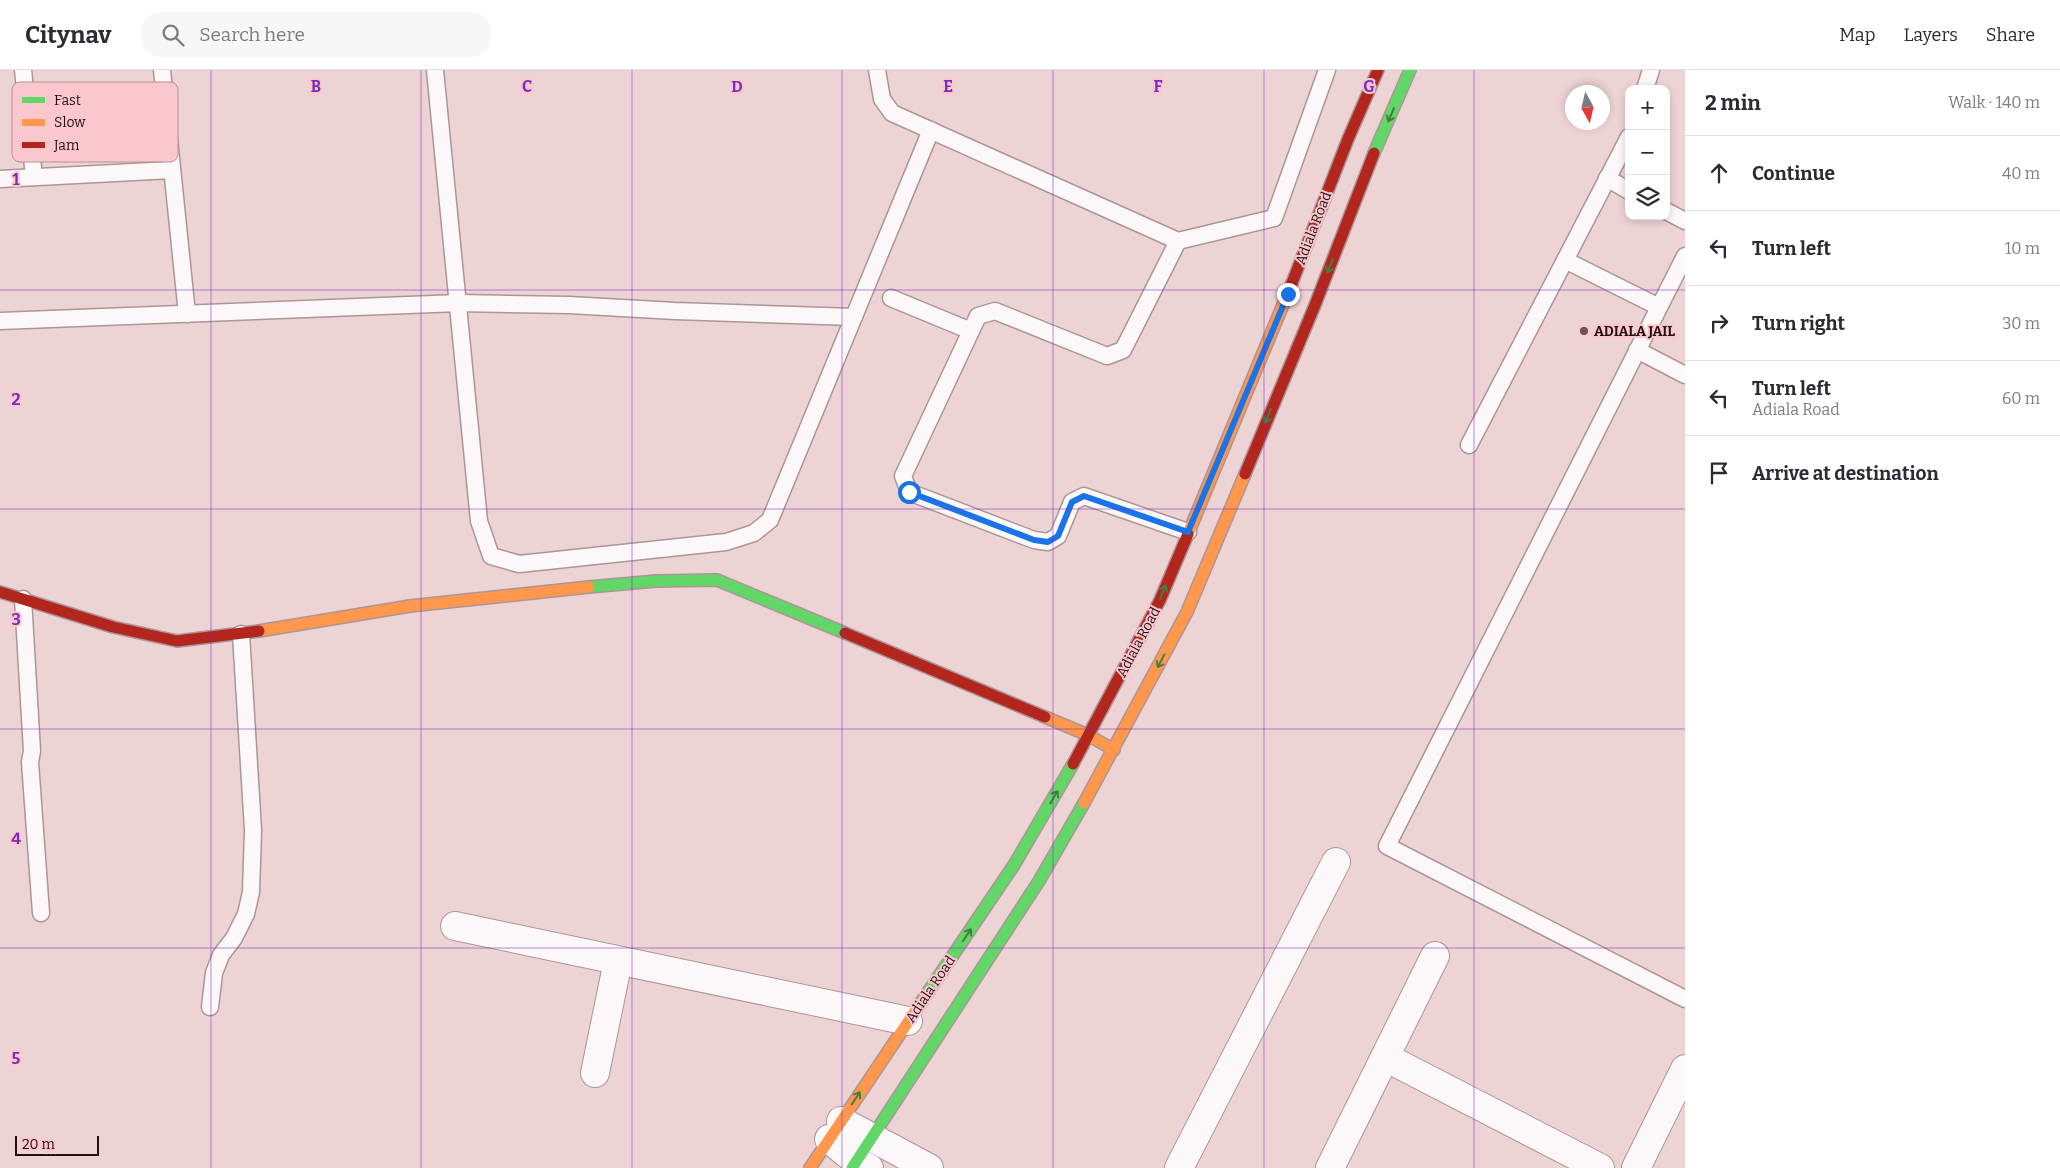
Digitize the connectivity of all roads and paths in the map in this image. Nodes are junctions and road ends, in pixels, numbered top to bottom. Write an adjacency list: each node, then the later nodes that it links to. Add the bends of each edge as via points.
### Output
1 (435, 70): 23 (lane)
2 (877, 70): 8 (lane, via 882,99 892,113)
3 (1327, 70): 19 (lane, via 1274,218)
4 (1378, 70): 32 (main road, Adiala Road)
5 (1410, 70): 37 (main road, one-way to 37, via 1187,612)
6 (1651, 70): 7 (lane)
7 (1646, 85)
8 (930, 130): 19 (lane); 26 (lane)
9 (1625, 144): 14 (lane)
10 (32, 162): 13 (lane)
11 (171, 162): 12 (lane)
12 (172, 170): 13 (lane); 25 (lane)
13 (34, 177): 15 (lane)
14 (1607, 178): 16 (lane); 21 (lane)
15 (0, 179)
16 (1625, 189)
17 (1670, 213): 18 (lane)
18 (1685, 221)
19 (1178, 241): 28 (lane, via 1123,350 1107,356 996,311 978,316)
20 (1685, 256): 24 (lane)
21 (1565, 260): 24 (lane); 31 (lane)
22 (891, 298): 28 (lane)
23 (459, 304): 25 (lane); 26 (lane); 26 (lane, via 479,521 491,556 519,564 720,543 754,533 770,520)
24 (1659, 307): 29 (lane)
25 (187, 314): 27 (lane)
26 (854, 317)
27 (0, 321)
28 (971, 331): 32 (lane, via 903,476 909,492 1034,540 1048,542 1058,536 1072,502 1084,496)
29 (1637, 350): 30 (lane); 43 (lane, via 1387,846)
30 (1685, 374)
31 (1468, 445)
32 (1188, 532): 36 (main road, Adiala Road, one-way to 32, via 1160,600)
33 (0, 592): 34 (main road)
34 (23, 599): 35 (main road, via 113,627 177,641); 39 (lane)
35 (241, 634): 36 (main road, via 410,606 532,592 656,581 717,580); 44 (lane, via 253,830 251,892 246,914 214,973)
36 (1088, 736): 37 (main road); 45 (main road, Adiala Road, one-way to 36, via 1014,865)
37 (1114, 750): 50 (main road, via 1039,881)
38 (1336, 862): 54 (street)
39 (41, 913)
40 (455, 926): 42 (street)
41 (1435, 956): 46 (street)
42 (618, 961): 45 (street); 48 (street)
43 (1685, 999)
44 (210, 1007)
45 (908, 1022): 49 (main road, Adiala Road, one-way to 45)
46 (1385, 1057): 55 (street); 56 (street)
47 (1685, 1068): 57 (street)
48 (595, 1072)
49 (835, 1130): 50 (street); 51 (street); 52 (main road, Adiala Road)
50 (872, 1138): 51 (main road); 53 (street)
51 (859, 1166)
52 (810, 1168)
53 (929, 1168)
54 (1179, 1168)
55 (1330, 1168)
56 (1600, 1168)
57 (1636, 1168)

